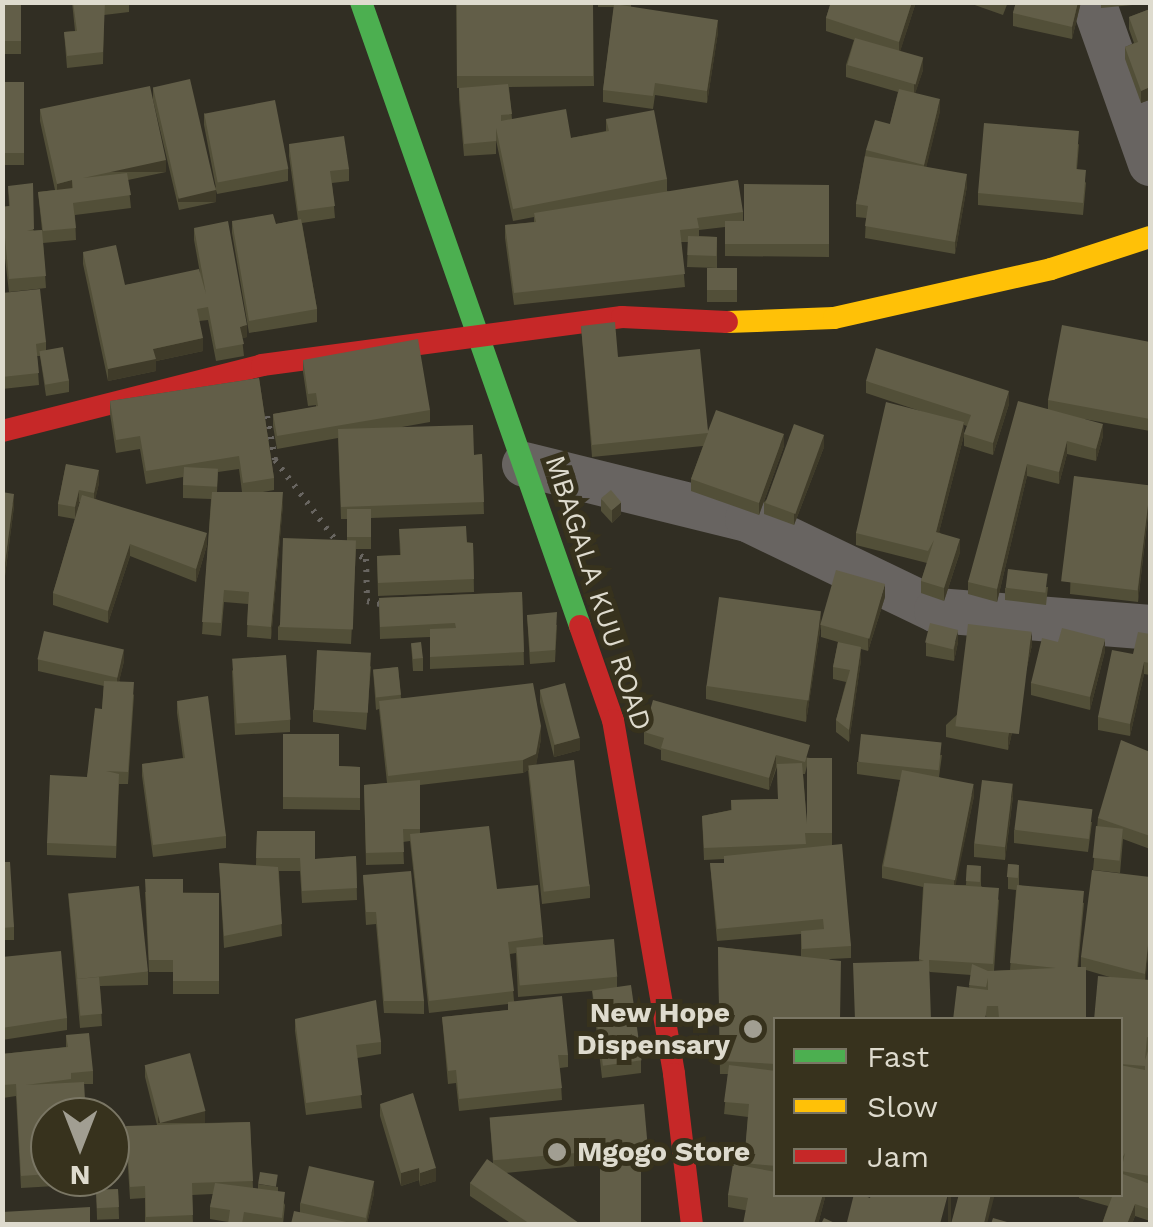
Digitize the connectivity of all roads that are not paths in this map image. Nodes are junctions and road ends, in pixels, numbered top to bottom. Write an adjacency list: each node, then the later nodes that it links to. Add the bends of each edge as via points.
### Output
1 (361, 2): 5 (street, MBAGALA KUU ROAD)
2 (1093, 2): 3 (street)
3 (1150, 163)
4 (1150, 238): 5 (street, via 1051,269 834,318 714,323 622,316)
5 (475, 336): 6 (street, via 262,365); 7 (street, MBAGALA KUU ROAD)
6 (2, 431)
7 (524, 464): 8 (street, via 747,519 936,610); 9 (street, MBAGALA KUU ROAD, via 613,720 674,1074)
8 (1150, 627)
9 (692, 1224)

